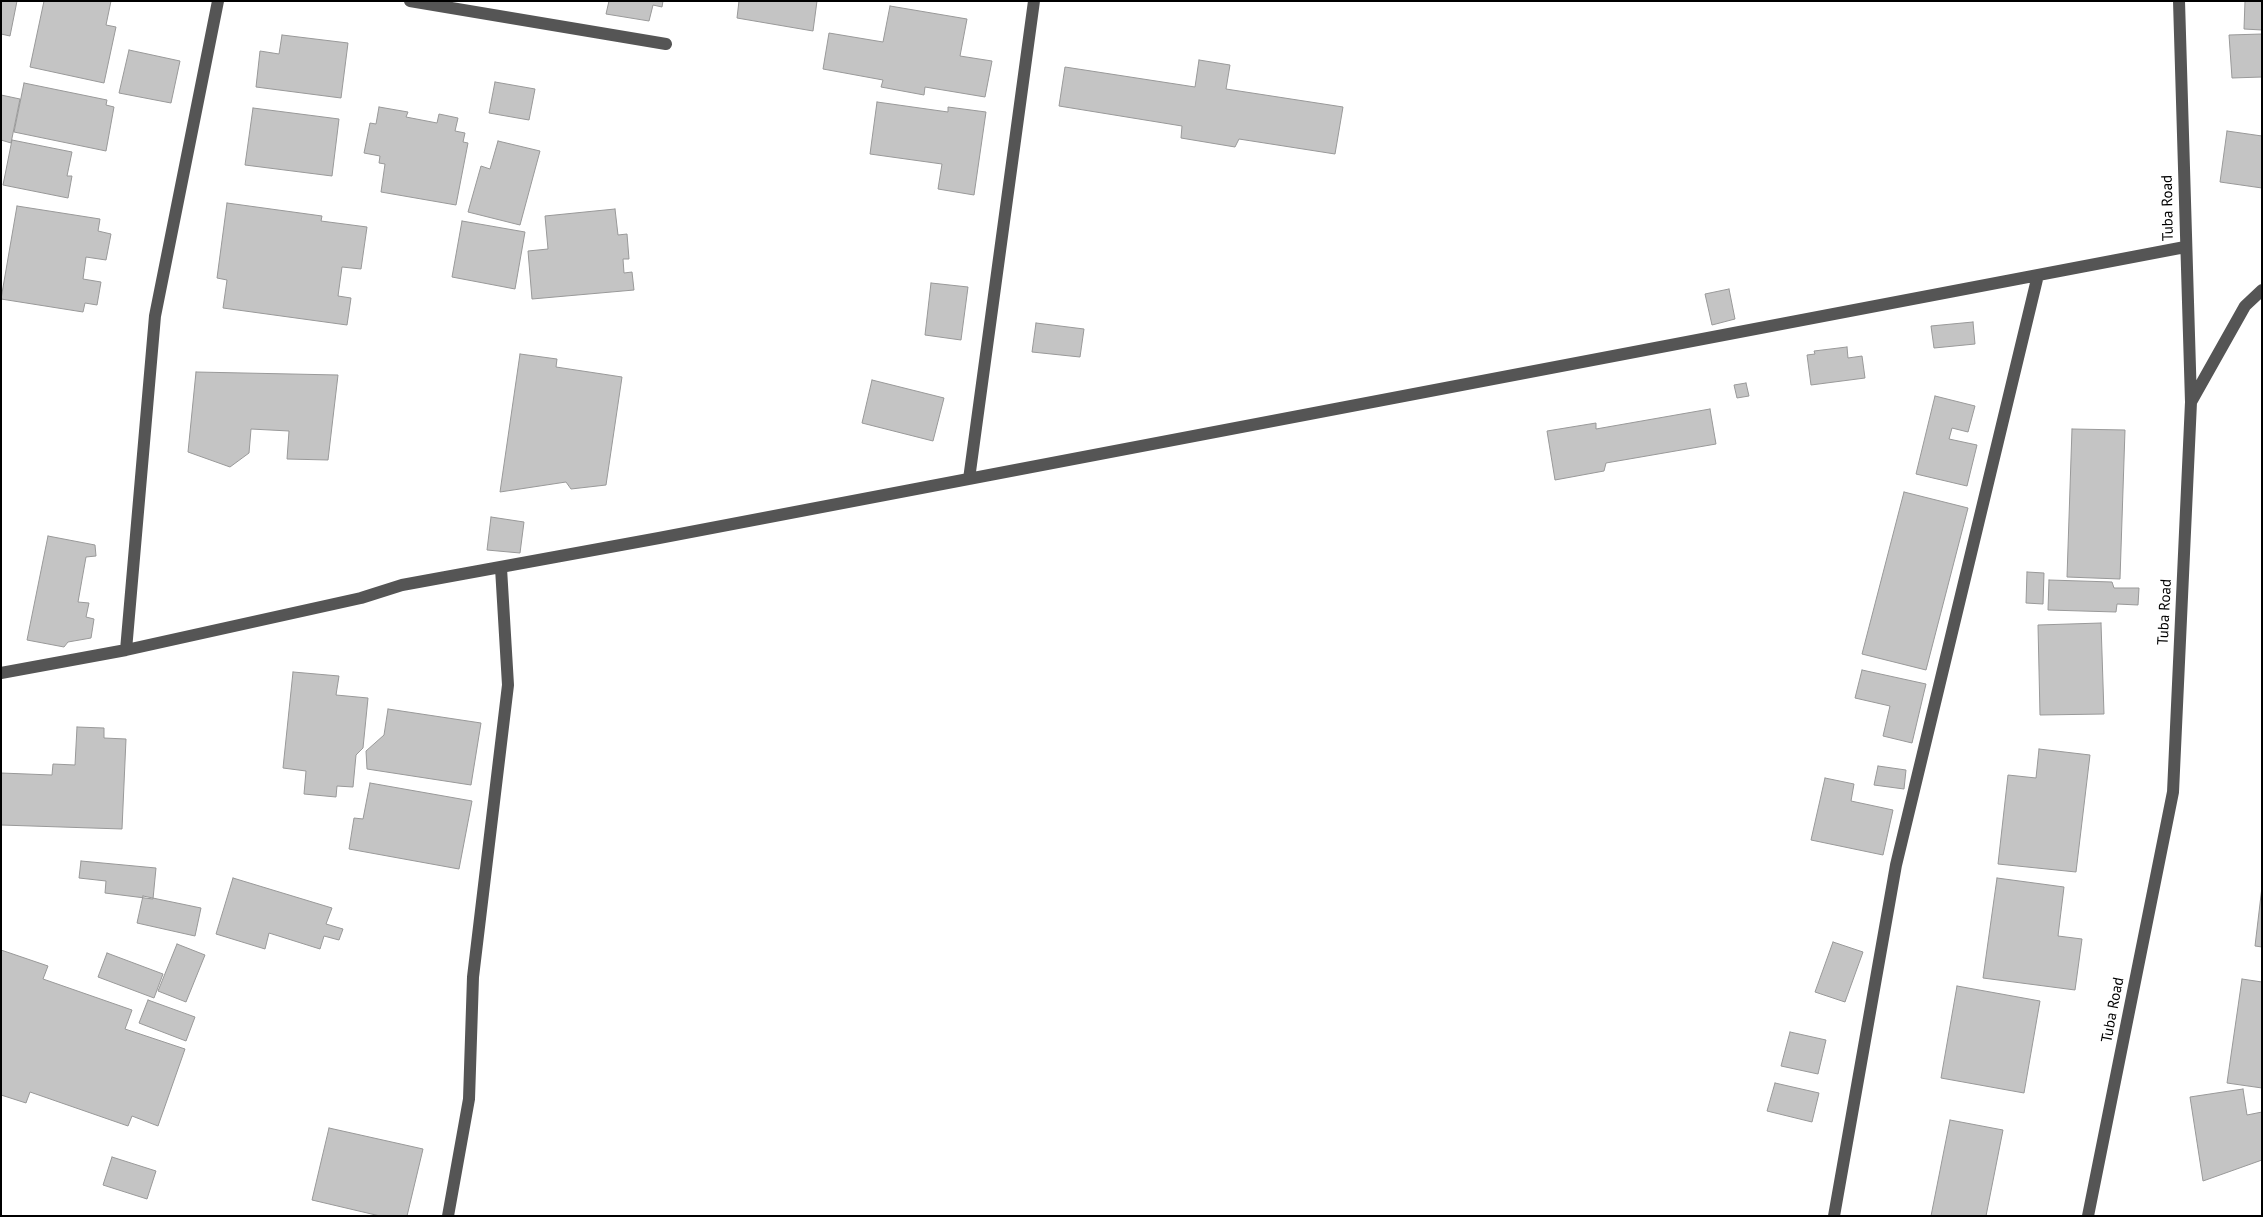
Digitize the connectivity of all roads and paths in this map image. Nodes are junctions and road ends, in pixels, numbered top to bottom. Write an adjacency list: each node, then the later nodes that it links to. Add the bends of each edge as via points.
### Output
1 (218, 1): 12 (street, via 155,316)
2 (410, 1): 5 (street)
3 (1034, 1): 10 (street)
4 (2179, 1): 6 (street, Tuba Road)
5 (666, 44)
6 (2185, 247): 7 (street); 9 (street, Tuba Road)
7 (2038, 275): 10 (street); 15 (street, via 1896,865)
8 (2262, 290): 9 (street, via 2245,306)
9 (2191, 402): 16 (street, Tuba Road, via 2173,792)
10 (969, 479): 11 (street)
11 (501, 568): 12 (street, via 402,585 360,598); 14 (street, via 508,684 473,977 469,1100)
12 (126, 650): 13 (street)
13 (1, 673)
14 (448, 1216)
15 (1834, 1216)
16 (2088, 1216)

